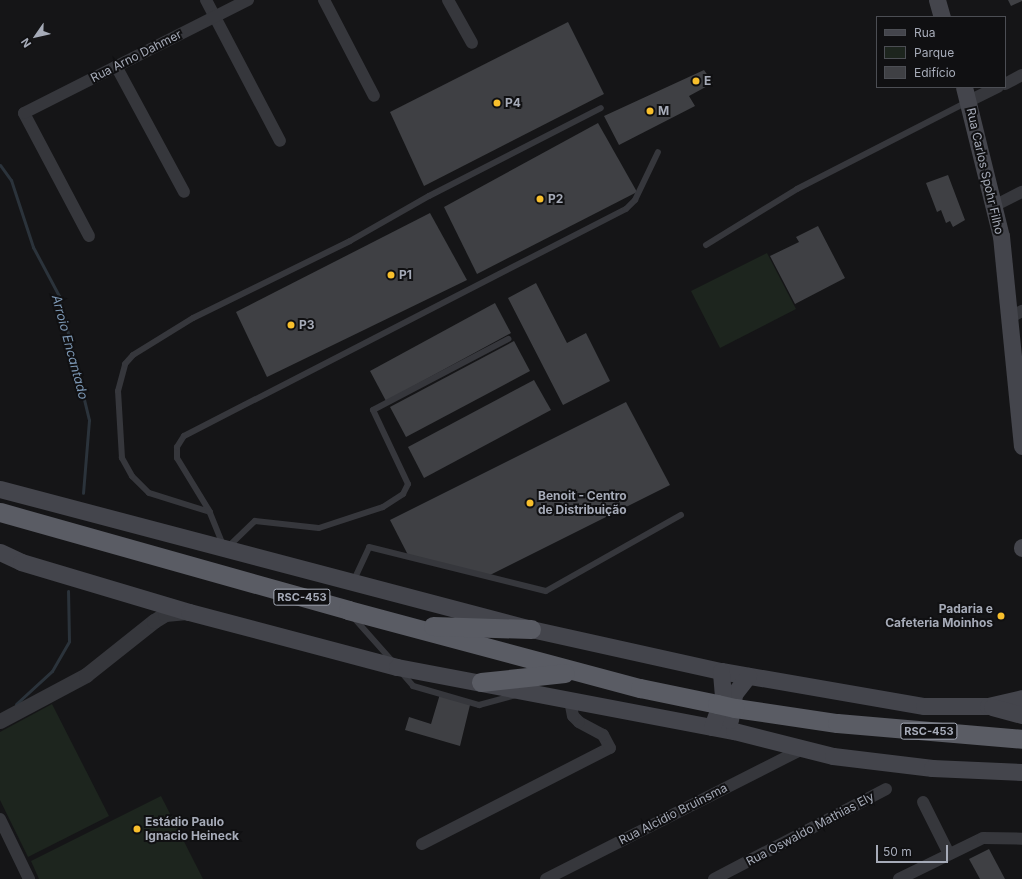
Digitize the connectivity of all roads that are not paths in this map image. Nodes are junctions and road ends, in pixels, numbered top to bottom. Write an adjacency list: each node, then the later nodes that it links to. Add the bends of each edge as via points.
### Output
1 (206, 0): 7 (street)
2 (248, 0): 7 (street, Rua Arno Dahmer)
3 (324, 0): 14 (street)
4 (448, 0): 8 (street)
5 (936, 0): 6 (main road)
6 (942, 16)
7 (214, 17): 9 (street, Rua Arno Dahmer); 16 (street)
8 (472, 43)
9 (116, 66): 18 (street); 21 (street, Rua Arno Dahmer, via 24,113)
10 (1022, 75): 11 (street)
11 (1006, 83)
12 (993, 88): 13 (street)
13 (966, 94): 20 (main road, Rua Carlos Spohr Filho); 22 (lane, via 797,189)
14 (374, 96)
15 (601, 108): 29 (lane, via 429,196 350,241 193,318 133,355 125,364 118,390 122,458 132,476 148,493)
16 (280, 141)
17 (658, 152): 29 (lane, via 635,200 626,209 184,436 177,447 177,458)
18 (184, 192)
19 (1022, 192): 20 (street)
20 (996, 204): 23 (main road, Rua Carlos Spohr Filho)
21 (89, 236)
22 (706, 245)
23 (1016, 314): 25 (main road, Rua Carlos Spohr Filho)
24 (508, 339): 31 (lane, via 373,410 408,484 403,494 383,507 319,528 255,521)
25 (1020, 393): 26 (main road, Rua Carlos Spohr Filho)
26 (1022, 446)
27 (0, 489): 31 (main road)
28 (0, 512): 36 (highway, RSC-453)
29 (210, 512): 31 (lane)
30 (681, 515): 35 (lane, via 546,591 369,547)
31 (226, 550): 35 (main road)
32 (0, 552): 34 (main road)
33 (0, 557): 34 (main road)
34 (20, 562): 37 (main road)
35 (353, 583): 39 (main road)
36 (348, 610): 38 (highway, RSC-453); 40 (lane)
37 (189, 612): 40 (main road); 50 (street, via 165,614 86,675)
38 (407, 626): 39 (highway, RSC-453); 41 (highway, RSC-453)
39 (531, 629): 42 (main road)
40 (397, 667): 44 (main road); 45 (lane, via 413,686 484,706)
41 (577, 671): 44 (highway); 53 (highway, RSC-453, via 726,706 837,723)
42 (721, 671): 43 (main road); 51 (main road, via 723,696)
43 (748, 676): 48 (main road, via 924,706); 52 (main road, via 740,683 732,701 730,720)
44 (481, 682): 45 (main road)
45 (528, 691): 47 (main road)
46 (1022, 698): 48 (main road)
47 (570, 700): 51 (main road); 60 (street, via 574,716 579,722 603,735 610,748)
48 (988, 706): 49 (main road)
49 (1022, 714)
50 (0, 721)
51 (712, 727): 52 (main road)
52 (734, 731): 54 (main road)
53 (1022, 738)
54 (800, 750): 55 (main road, via 911,766); 63 (street, Rua Alcidio Bruinsma)
55 (1022, 772)
56 (886, 789): 64 (street, Rua Oswaldo Mathias Ely)
57 (923, 802): 61 (street)
58 (0, 819): 62 (street)
59 (1022, 839): 61 (street, via 983,838)
60 (422, 844)
61 (949, 854): 65 (street)
62 (29, 879)
63 (546, 879)
64 (714, 879)
65 (899, 879)

